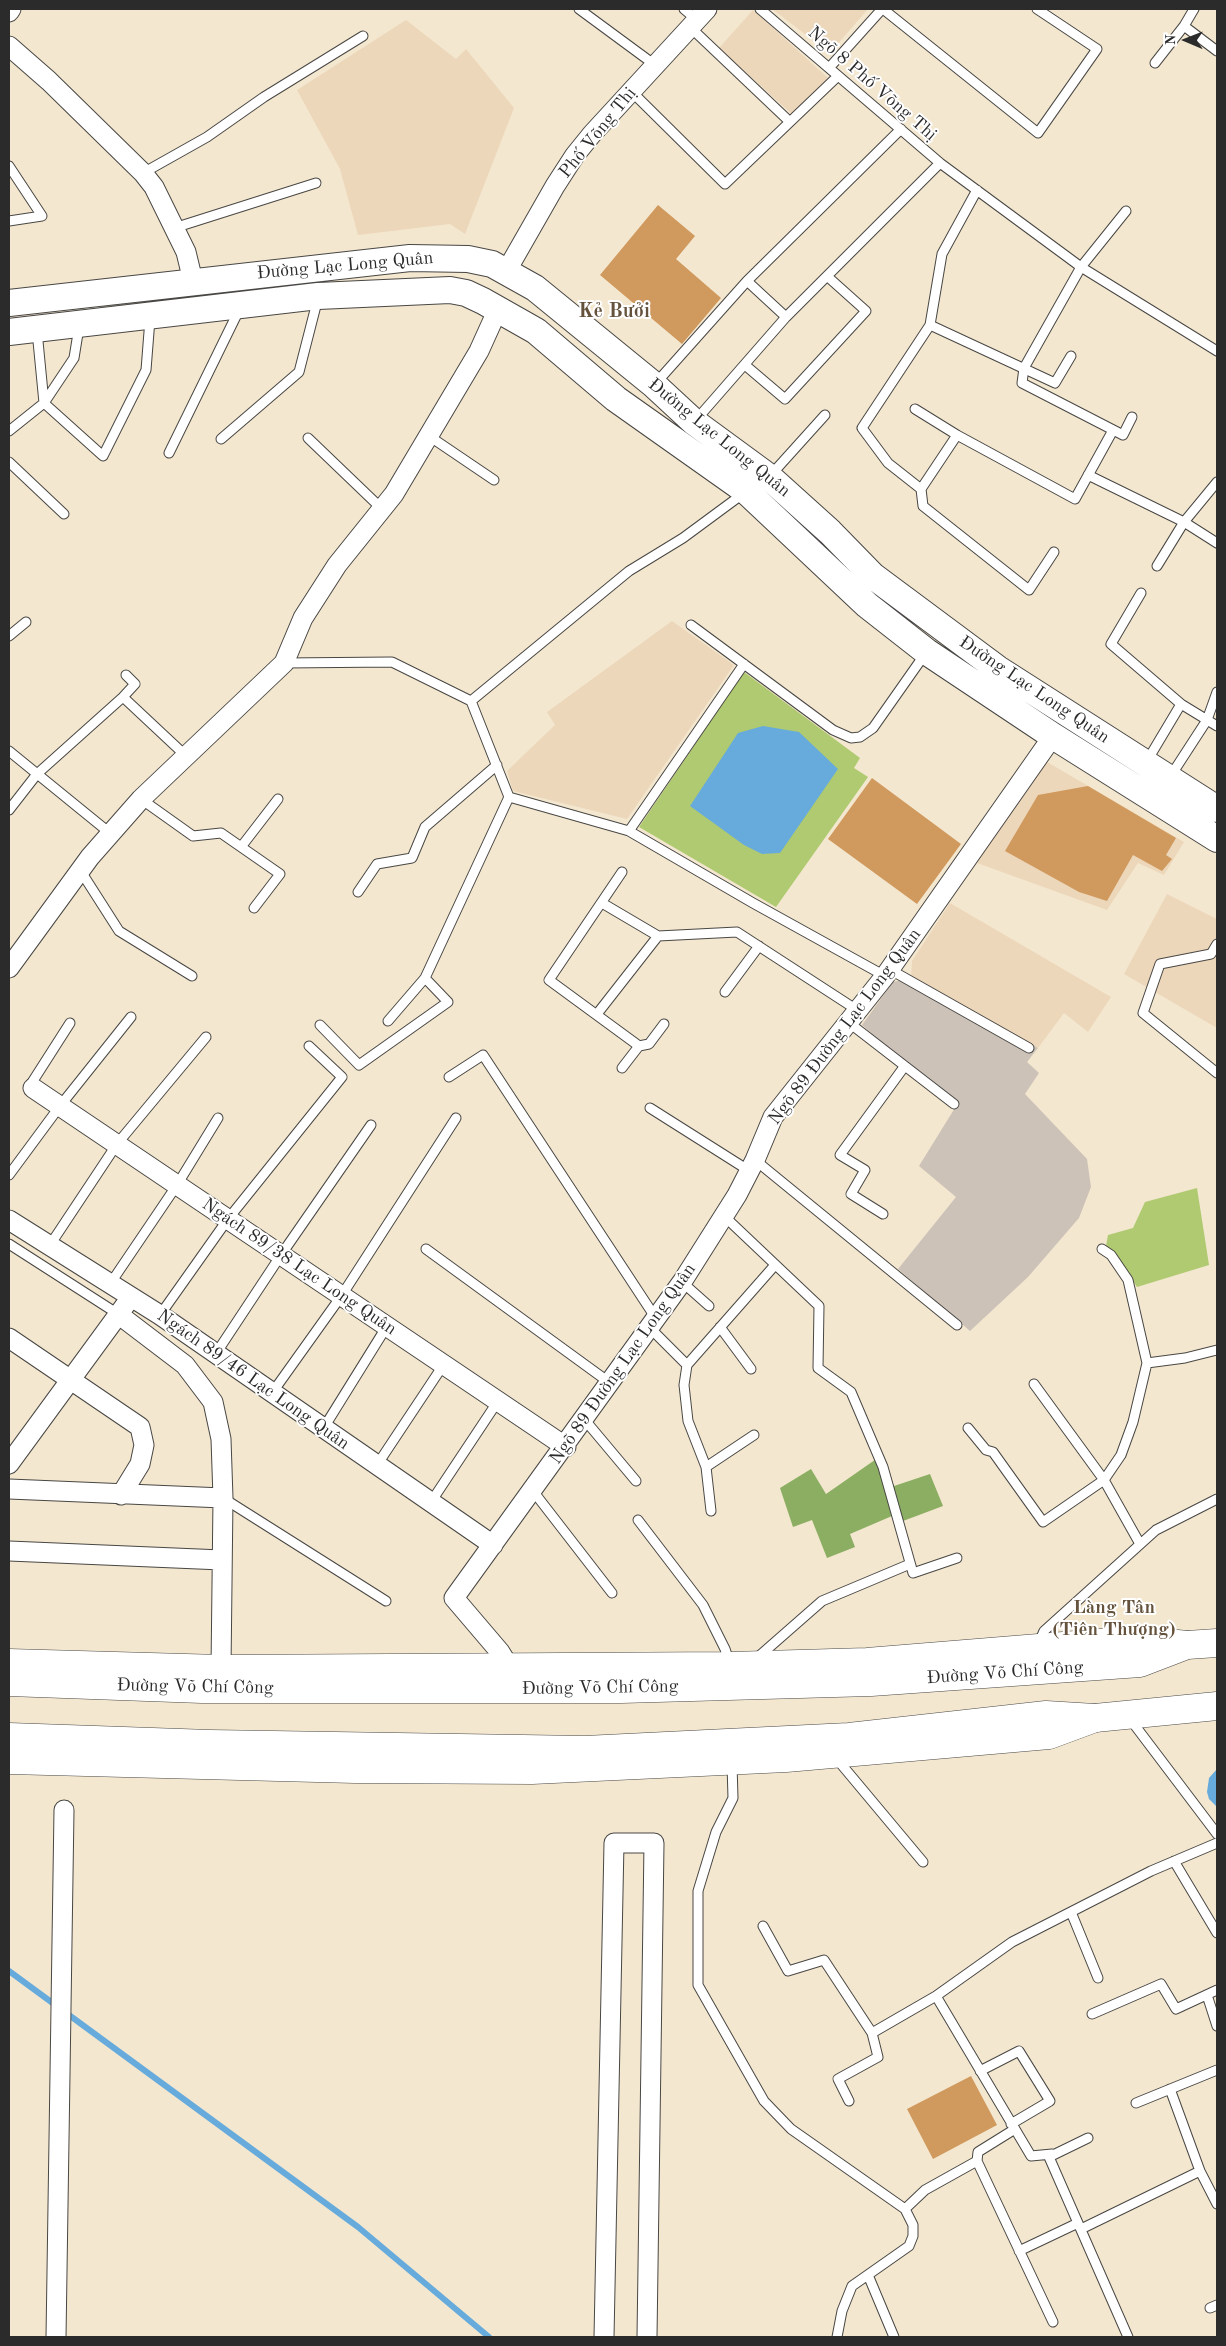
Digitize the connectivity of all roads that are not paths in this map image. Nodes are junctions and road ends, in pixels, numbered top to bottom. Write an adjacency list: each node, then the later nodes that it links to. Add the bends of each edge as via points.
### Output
1 (11, 9): 7 (street)
2 (579, 9): 14 (lane)
3 (760, 9): 15 (lane, Ngõ 8 Phố Võng Thị)
4 (883, 9): 5 (lane, via 1038,133 1097,49); 15 (lane)
5 (1037, 9)
6 (1194, 9): 9 (lane)
7 (9, 12)
8 (694, 16): 14 (street, Phố Võng Thị); 18 (lane)
9 (1184, 26): 12 (lane); 13 (lane)
10 (362, 36): 22 (lane, via 207,137)
11 (9, 46): 22 (street)
12 (1217, 51)
13 (1155, 64)
14 (655, 65): 17 (street, Phố Võng Thị)
15 (829, 68): 16 (lane, Ngõ 8 Phố Võng Thị)
16 (838, 76): 18 (lane); 19 (lane, Ngõ 8 Phố Võng Thị)
17 (631, 91): 18 (lane, via 725,184); 29 (street, Phố Võng Thị, via 575,155)
18 (790, 122)
19 (900, 129): 20 (lane, Ngõ 8 Phố Võng Thị); 32 (lane)
20 (940, 164): 24 (lane, Ngõ 8 Phố Võng Thị); 30 (lane)
21 (9, 166): 26 (lane, via 42,216)
22 (143, 173): 27 (street, via 154,187)
23 (316, 183): 27 (lane)
24 (977, 190): 28 (lane, Ngõ 8 Phố Võng Thị); 41 (lane, via 942,254)
25 (1126, 211): 28 (lane)
26 (9, 221)
27 (174, 228): 31 (street, via 186,252)
28 (1081, 266): 44 (lane, Ngõ 8 Phố Võng Thị); 47 (lane)
29 (507, 270): 31 (main road, Đường Lạc Long Quân, via 468,259 410,258); 48 (main road, Đường Lạc Long Quân, via 535,288)
30 (828, 277): 39 (lane); 46 (lane, via 866,311 785,399)
31 (193, 281): 33 (main road, Đường Lạc Long Quân)
32 (747, 281): 39 (lane); 48 (lane)
33 (136, 288): 35 (main road, Đường Lạc Long Quân); 38 (main road)
34 (318, 296): 36 (main road, Đường Lạc Long Quân); 37 (main road, Đường Lạc Long Quân, via 450,290); 59 (lane, via 299,372)
35 (9, 303)
36 (241, 306): 38 (main road, Đường Lạc Long Quân); 60 (lane)
37 (498, 308): 57 (street, via 479,351); 67 (main road, Đường Lạc Long Quân, via 536,331 616,399)
38 (146, 317): 40 (main road, Đường Lạc Long Quân); 49 (lane, via 146,370 103,456)
39 (786, 317): 46 (lane)
40 (79, 325): 42 (main road, Đường Lạc Long Quân); 49 (lane, via 74,358)
41 (930, 325): 47 (lane); 66 (lane, via 862,428 888,463)
42 (36, 328): 43 (main road, Đường Lạc Long Quân); 49 (lane)
43 (9, 332)
44 (1217, 351)
45 (1072, 356): 47 (lane, via 1055,383)
46 (746, 365): 53 (lane)
47 (1024, 368): 55 (lane, via 1022,383)
48 (654, 385): 53 (main road, Đường Lạc Long Quân)
49 (44, 403): 54 (lane)
50 (915, 409): 56 (lane)
51 (825, 415): 63 (lane)
52 (1132, 417): 55 (lane, via 1123,436)
53 (694, 422): 63 (main road, Đường Lạc Long Quân)
54 (9, 431)
55 (1112, 432): 62 (lane)
56 (957, 435): 62 (lane, via 1075,499); 66 (lane)
57 (429, 436): 64 (lane); 69 (street)
58 (308, 438): 69 (lane)
59 (221, 439)
60 (169, 453)
61 (9, 462): 70 (lane)
62 (1088, 475): 72 (lane)
63 (770, 476): 68 (main road, Đường Lạc Long Quân)
64 (494, 480)
65 (1217, 482): 72 (lane)
66 (920, 489): 74 (lane, via 923,506 1029,590)
67 (746, 491): 71 (main road, Đường Lạc Long Quân); 88 (lane, via 683,538 629,571)
68 (795, 501): 71 (main road); 83 (main road, Đường Lạc Long Quân, via 873,576)
69 (382, 509): 81 (street, via 303,618)
70 (64, 514)
71 (778, 519): 80 (main road, Đường Lạc Long Quân, via 866,605)
72 (1184, 522): 73 (lane); 75 (lane)
73 (1217, 543)
74 (1054, 552)
75 (1157, 566)
76 (1141, 593): 89 (lane, via 1111,644)
77 (26, 622): 79 (lane)
78 (691, 625): 82 (lane)
79 (9, 636)
80 (927, 652): 82 (lane, via 873,728 860,737 851,738 833,730); 85 (main road, Đường Lạc Long Quân)
81 (284, 662): 88 (lane, via 392,662); 94 (street)
82 (744, 664): 104 (lane)
83 (998, 669): 85 (main road); 95 (main road, Đường Lạc Long Quân)
84 (126, 675): 87 (lane, via 134,684)
85 (983, 690): 92 (main road, Đường Lạc Long Quân)
86 (1217, 692): 90 (lane)
87 (124, 697): 94 (lane); 97 (lane)
88 (471, 701): 96 (lane)
89 (1181, 704): 90 (lane); 95 (lane)
90 (1207, 720): 91 (lane); 98 (lane)
91 (1217, 726)
92 (1053, 736): 98 (main road, Đường Lạc Long Quân); 117 (street, Ngõ 89 Đường Lạc Long Quân)
93 (9, 752): 97 (lane)
94 (186, 756): 100 (street)
95 (1146, 763): 98 (main road, Đường Lạc Long Quân)
96 (497, 765): 99 (lane); 110 (lane, via 425,827 412,858 377,864)
97 (37, 774): 103 (lane); 105 (lane)
98 (1162, 790): 102 (main road, Đường Lạc Long Quân); 106 (main road, Đường Lạc Long Quân)
99 (509, 797): 104 (lane); 119 (lane)
100 (141, 799): 105 (street); 107 (lane, via 193,836 221,833)
101 (278, 799): 107 (lane)
102 (1217, 809)
103 (9, 810)
104 (630, 831): 117 (lane, via 752,904)
105 (110, 834): 108 (street)
106 (1217, 838)
107 (241, 847): 112 (lane, via 280,874)
108 (80, 870): 116 (street); 118 (lane, via 119,931)
109 (622, 872): 111 (lane)
110 (358, 892)
111 (602, 903): 113 (lane); 121 (lane, via 549,980)
112 (254, 908)
113 (658, 936): 115 (lane, via 737,932); 121 (lane)
114 (1217, 944): 134 (lane, via 1211,954 1160,964 1143,1013)
115 (759, 946): 120 (lane); 122 (lane)
116 (9, 968)
117 (887, 972): 122 (street, Ngõ 89 Đường Lạc Long Quân); 131 (lane)
118 (192, 976)
119 (425, 978): 124 (lane); 127 (lane, via 448,1002 359,1065)
120 (725, 992)
121 (597, 1014): 130 (lane)
122 (853, 1016): 132 (lane); 144 (street, Ngõ 89 Đường Lạc Long Quân, via 773,1117)
123 (131, 1017): 138 (lane)
124 (388, 1022)
125 (70, 1023): 136 (lane, via 31,1084)
126 (664, 1024): 130 (lane, via 649,1044)
127 (320, 1025)
128 (206, 1036): 143 (lane)
129 (309, 1046): 149 (lane, via 342,1077)
130 (638, 1046): 133 (lane)
131 (1029, 1048)
132 (904, 1067): 137 (lane); 147 (lane, via 840,1155 865,1170 851,1194)
133 (622, 1068)
134 (1217, 1073)
135 (449, 1077): 164 (lane, via 482,1055)
136 (33, 1088): 138 (street, Ngách 89/38 Lạc Long Quân)
137 (954, 1104)
138 (60, 1106): 143 (street, Ngách 89/38 Lạc Long Quân); 145 (lane)
139 (650, 1108): 144 (lane)
140 (218, 1118): 146 (lane)
141 (456, 1118): 159 (lane)
142 (371, 1125): 155 (lane)
143 (117, 1144): 146 (street, Ngách 89/38 Lạc Long Quân); 152 (lane)
144 (752, 1165): 148 (street, Ngõ 89 Đường Lạc Long Quân); 165 (lane)
145 (9, 1175)
146 (177, 1185): 149 (street, Ngách 89/38 Lạc Long Quân); 158 (lane)
147 (883, 1214)
148 (724, 1216): 156 (lane); 157 (street, Ngõ 89 Đường Lạc Long Quân)
149 (228, 1219): 155 (street, Ngách 89/38 Lạc Long Quân); 163 (lane)
150 (9, 1220): 152 (street, Ngách 89/46 Lạc Long Quân)
151 (9, 1244): 162 (lane)
152 (50, 1245): 158 (street, Ngách 89/46 Lạc Long Quân)
153 (426, 1249): 176 (lane)
154 (1102, 1249): 171 (lane, via 1111,1254 1128,1280)
155 (281, 1254): 159 (street, Ngách 89/38 Lạc Long Quân); 170 (lane)
156 (776, 1265): 167 (lane); 203 (lane, via 820,1306 818,1368 851,1392 883,1467)
157 (682, 1282): 161 (lane); 164 (street, Ngõ 89 Đường Lạc Long Quân)
158 (110, 1284): 160 (street, Ngách 89/46 Lạc Long Quân)
159 (342, 1295): 166 (street, Ngách 89/38 Lạc Long Quân); 178 (lane)
160 (131, 1298): 162 (street); 163 (street, Ngách 89/46 Lạc Long Quân)
161 (709, 1306)
162 (118, 1314): 175 (street); 193 (street, via 185,1365 213,1402 221,1439)
163 (160, 1315): 170 (street, Ngách 89/46 Lạc Long Quân)
164 (654, 1325): 173 (lane); 176 (street, Ngõ 89 Đường Lạc Long Quân)
165 (957, 1325)
166 (387, 1326): 172 (street, Ngách 89/38 Lạc Long Quân); 182 (lane)
167 (720, 1327): 173 (lane); 174 (lane)
168 (9, 1338): 175 (street)
169 (1217, 1350): 171 (lane)
170 (215, 1355): 178 (street, Ngách 89/46 Lạc Long Quân)
171 (1147, 1363): 188 (lane, via 1134,1422 1121,1455)
172 (444, 1364): 179 (street, Ngách 89/38 Lạc Long Quân); 186 (lane)
173 (687, 1365): 187 (lane, via 684,1385 688,1421)
174 (751, 1369)
175 (70, 1378): 185 (street); 192 (street, via 137,1424 142,1432 144,1445 140,1464)
176 (610, 1383): 180 (street, Ngõ 89 Đường Lạc Long Quân)
177 (1034, 1384): 188 (lane)
178 (271, 1394): 182 (street, Ngách 89/46 Lạc Long Quân)
179 (498, 1401): 184 (street, Ngách 89/38 Lạc Long Quân); 195 (lane)
180 (584, 1419): 184 (street, Ngõ 89 Đường Lạc Long Quân); 189 (lane)
181 (968, 1428): 188 (lane, via 986,1450 994,1452 1043,1522)
182 (323, 1429): 186 (street, Ngách 89/46 Lạc Long Quân)
183 (754, 1435): 187 (lane)
184 (566, 1446): 191 (street, Ngõ 89 Đường Lạc Long Quân)
185 (9, 1464)
186 (377, 1466): 195 (street, Ngách 89/46 Lạc Long Quân)
187 (706, 1467): 196 (lane)
188 (1104, 1480): 198 (lane)
189 (636, 1481)
190 (9, 1489): 192 (street)
191 (533, 1491): 199 (street, Ngõ 89 Đường Lạc Long Quân); 204 (lane)
192 (121, 1495): 193 (street)
193 (223, 1498): 202 (street); 205 (lane)
194 (1217, 1499): 198 (lane, via 1156,1530)
195 (431, 1502): 199 (street, Ngách 89/46 Lạc Long Quân)
196 (711, 1510)
197 (638, 1520): 210 (lane, via 703,1604 725,1649)
198 (1140, 1544): 206 (lane)
199 (493, 1545): 211 (street, Ngõ 89 Đường Lạc Long Quân, via 454,1598)
200 (9, 1552): 202 (street)
201 (957, 1558): 203 (lane, via 913,1573)
202 (222, 1560): 212 (street)
203 (910, 1564): 210 (lane, via 822,1601)
204 (612, 1593)
205 (386, 1601)
206 (1040, 1640): 208 (main road, Đường Võ Chí Công, via 1137,1640); 210 (main road, Đường Võ Chí Công, via 867,1662)
207 (1217, 1643): 208 (main road, Đường Võ Chí Công)
208 (1187, 1645): 213 (main road, Đường Võ Chí Công, via 1140,1663 871,1682 621,1689 202,1689)
209 (9, 1663): 212 (main road, Đường Võ Chí Công)
210 (740, 1666): 211 (main road, Đường Võ Chí Công)
211 (510, 1668): 212 (main road, Đường Võ Chí Công)
212 (221, 1669)
213 (9, 1682)
214 (1217, 1706): 215 (main road)
215 (1127, 1716): 216 (main road); 222 (lane)
216 (1095, 1718): 217 (main road, via 1046,1715 849,1737 584,1750); 218 (main road, via 1049,1735)
217 (9, 1738)
218 (832, 1754): 220 (main road); 225 (lane)
219 (9, 1760): 220 (main road, via 355,1770 532,1770)
220 (732, 1761): 247 (lane, via 733,1798 716,1832 698,1891 698,1985 764,2101 791,2129)
221 (64, 1810): 252 (street)
222 (1217, 1834)
223 (1217, 1843): 224 (lane)
224 (1174, 1861): 226 (lane); 228 (lane)
225 (923, 1862)
226 (1071, 1912): 229 (lane); 231 (lane, via 1012,1942)
227 (763, 1926): 235 (lane, via 788,1971 824,1960)
228 (1217, 1933)
229 (1098, 1978)
230 (1217, 1990): 232 (lane)
231 (936, 1996): 235 (lane); 237 (lane)
232 (1207, 1996): 233 (lane, via 1176,2009 1161,1984); 234 (lane)
233 (1092, 2014)
234 (1217, 2026)
235 (872, 2033): 239 (lane, via 878,2057 838,2078)
236 (1217, 2070): 238 (lane)
237 (980, 2071): 241 (lane); 241 (lane, via 1018,2050 1050,2101)
238 (1170, 2089): 240 (lane); 245 (lane)
239 (849, 2101)
240 (1136, 2104)
241 (1013, 2126): 243 (lane, via 1030,2156); 244 (lane, via 978,2152)
242 (1088, 2138): 243 (lane)
243 (1052, 2154): 248 (lane, via 1050,2160)
244 (976, 2161): 247 (lane, via 925,2190); 249 (lane)
245 (1200, 2171): 246 (lane); 248 (lane)
246 (1217, 2204)
247 (905, 2209): 250 (lane, via 913,2225 909,2246)
248 (1079, 2226): 249 (lane); 257 (lane)
249 (1019, 2251): 251 (lane)
250 (868, 2275): 255 (lane, via 852,2286 842,2311); 256 (lane)
251 (1053, 2322)
252 (56, 2337)
253 (604, 2337): 254 (street, via 614,1842 654,1843)
254 (647, 2337)
255 (837, 2337)
256 (894, 2337)
257 (1128, 2337)

